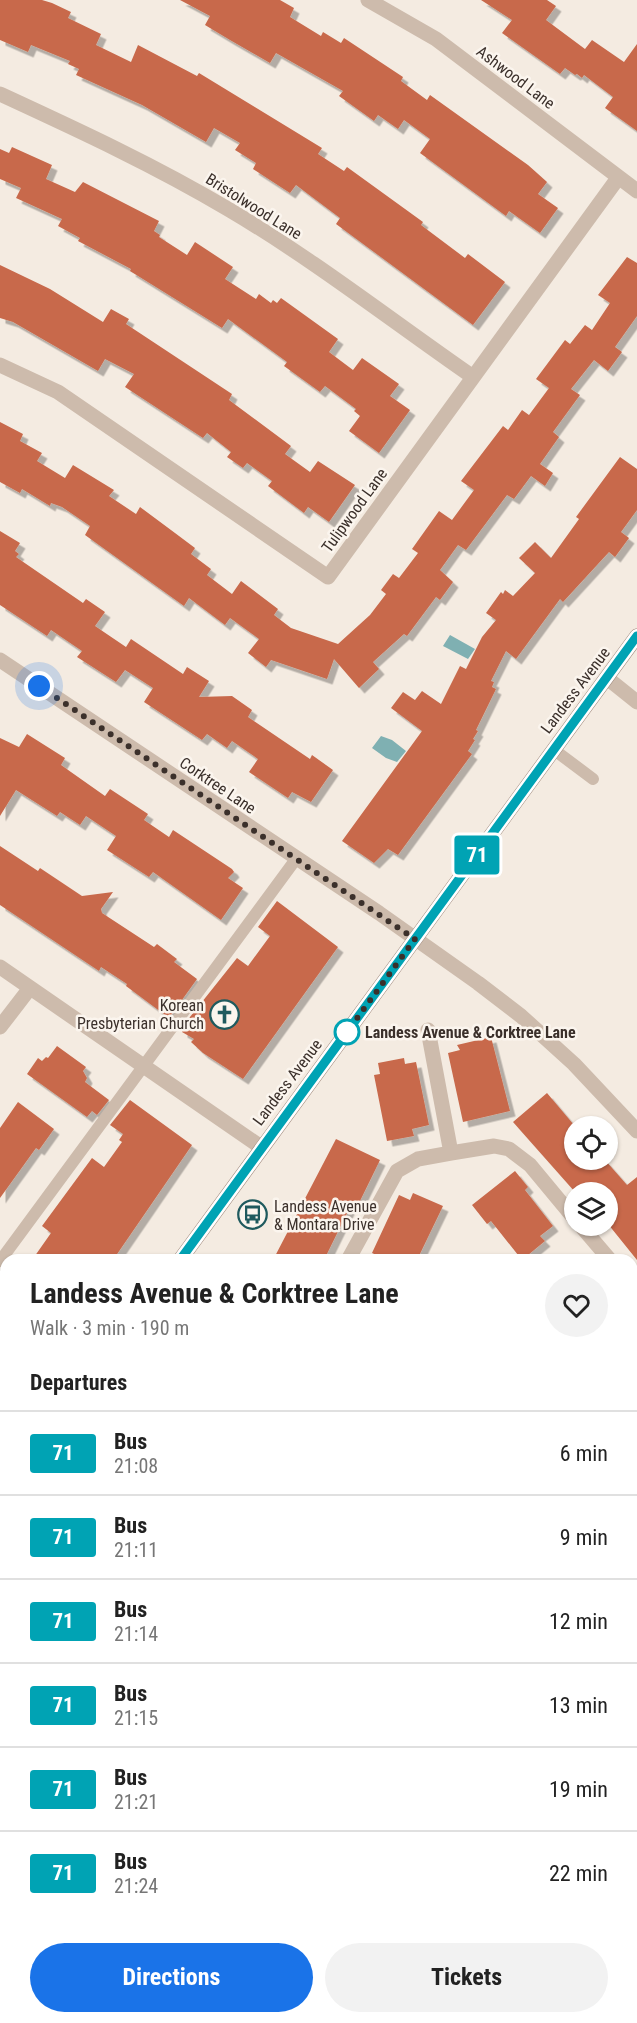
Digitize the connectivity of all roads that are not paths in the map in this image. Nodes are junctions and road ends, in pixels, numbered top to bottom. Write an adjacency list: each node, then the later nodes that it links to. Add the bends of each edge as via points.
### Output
1 (369, 0): 3 (street, Ashwood Lane, via 436,39)
2 (0, 94): 6 (street, Bristolwood Lane, via 135,156 230,210)
3 (618, 178): 4 (street, Ashwood Lane); 6 (street, Tulipwood Lane)
4 (637, 191)
5 (0, 365): 6 (street, Tulipwood Lane, via 58,392 328,577)
6 (473, 377)
7 (637, 636): 9 (main road, Landess Avenue)
8 (0, 660): 13 (street, Corktree Lane)
9 (607, 678): 10 (street); 11 (main road, Landess Avenue)
10 (637, 702)
11 (553, 749): 12 (lane); 14 (main road, Landess Avenue)
12 (593, 778)
13 (296, 859): 14 (street, Corktree Lane); 19 (lane)
14 (415, 939): 20 (street, Corktree Lane, via 521,1016 574,1064); 21 (main road, Landess Avenue)
15 (0, 967): 16 (street)
16 (30, 988): 17 (street); 19 (street)
17 (0, 1027)
18 (428, 1030): 22 (street)
19 (144, 1067): 21 (street); 25 (lane)
20 (637, 1131)
21 (261, 1147): 26 (main road, Landess Avenue)
22 (451, 1153): 23 (street, via 494,1146 509,1149 530,1166); 27 (street, via 418,1159 397,1171)
23 (564, 1206)
24 (590, 1236): 28 (street)
25 (5, 1254)
26 (185, 1254)
27 (351, 1254)
28 (605, 1254)

